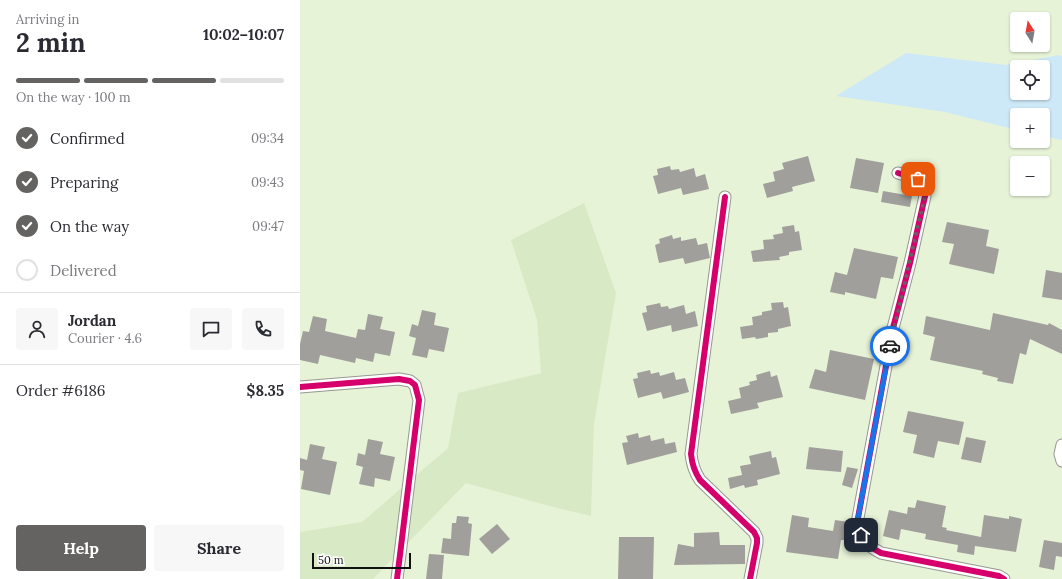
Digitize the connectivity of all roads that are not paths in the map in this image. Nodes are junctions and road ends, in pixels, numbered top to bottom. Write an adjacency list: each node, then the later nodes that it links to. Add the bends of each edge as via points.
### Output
1 (898, 173): 8 (street, via 918,179 925,196 892,335 858,518 861,535 868,546 881,553)
2 (725, 198): 7 (street, via 691,454 695,473 700,480 754,532 757,543)
3 (300, 387): 6 (street, via 399,379 410,381 418,390 419,400)
4 (1062, 445): 5 (street)
5 (1062, 461)
6 (397, 579)
7 (750, 579)
8 (1004, 579)

